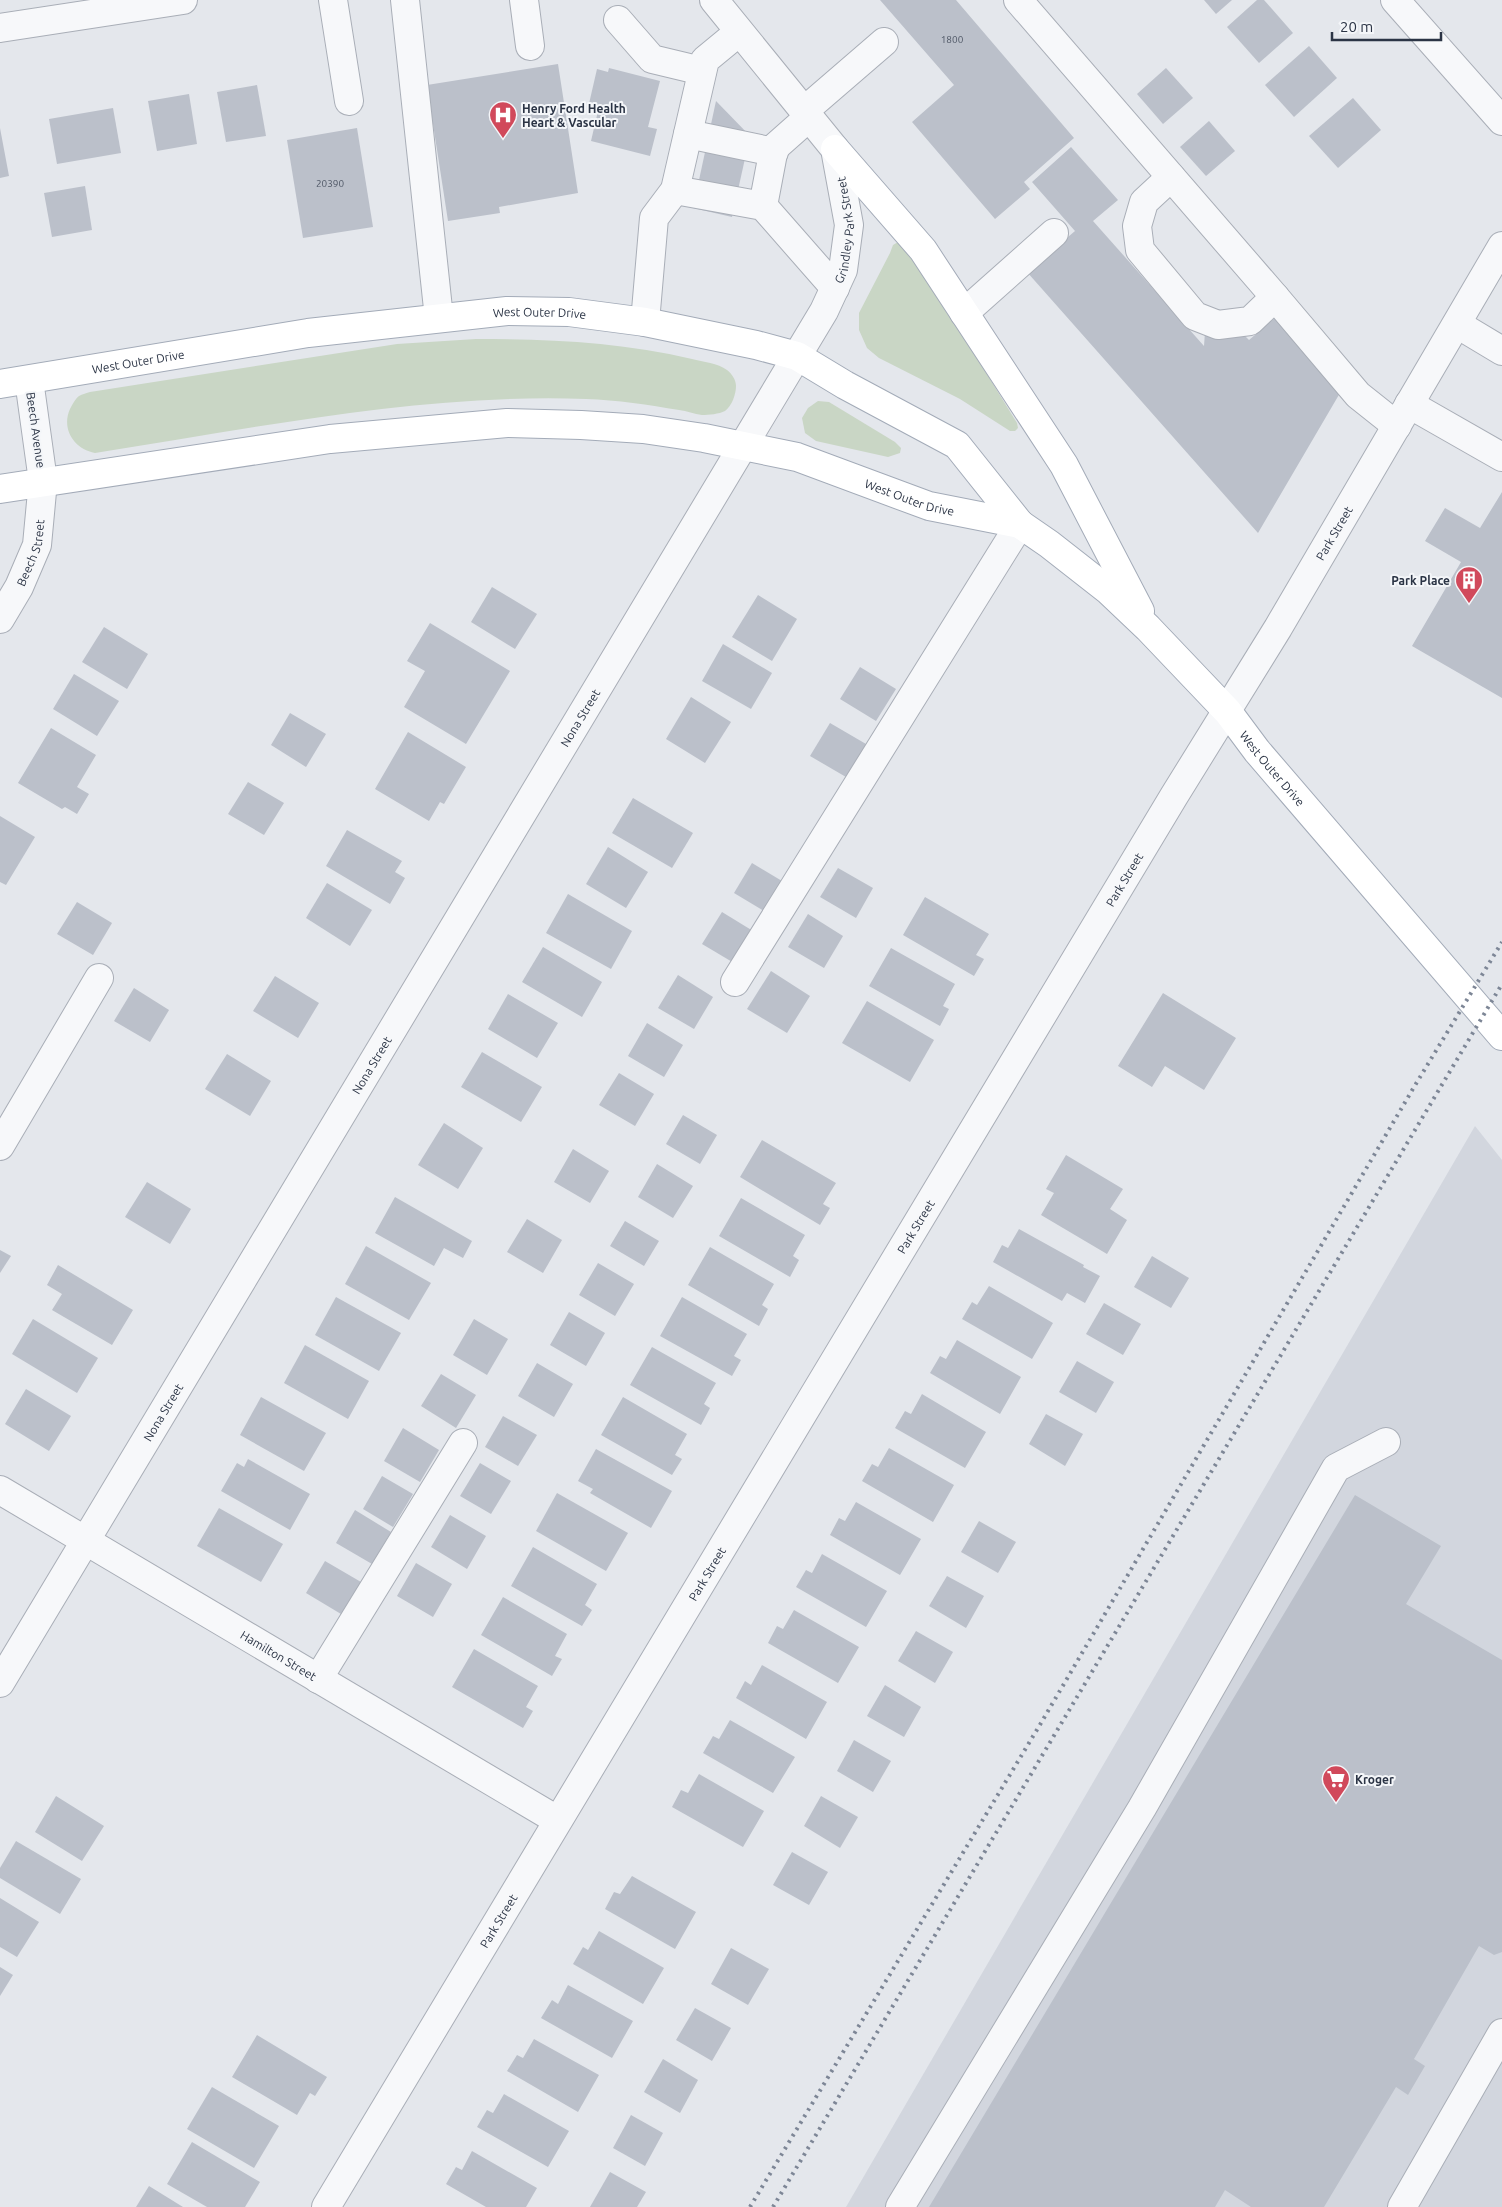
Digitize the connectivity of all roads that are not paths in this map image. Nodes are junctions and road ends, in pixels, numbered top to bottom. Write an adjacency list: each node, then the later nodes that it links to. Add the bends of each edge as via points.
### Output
1 (183, 0): 9 (street)
2 (333, 0): 14 (street)
3 (405, 0): 28 (street)
4 (524, 0): 12 (street)
5 (714, 0): 10 (street)
6 (1018, 0): 20 (street)
7 (1395, 0): 16 (street)
8 (618, 20): 13 (street, via 652,59)
9 (0, 28)
10 (739, 32): 13 (street, via 706,60); 15 (street)
11 (884, 42): 15 (street)
12 (530, 46)
13 (702, 71): 17 (street)
14 (349, 101)
15 (807, 114): 18 (street); 19 (street, via 774,148)
16 (1502, 122)
17 (688, 134): 19 (street); 21 (street)
18 (836, 149): 25 (street, Grindley Park Street, via 849,225 843,270); 27 (main road, via 923,250)
19 (774, 152): 22 (street)
20 (1171, 177): 26 (street); 26 (street, via 1144,202 1137,226 1140,250 1194,316 1218,325 1250,321)
21 (675, 190): 22 (street); 29 (street, via 654,218)
22 (763, 206): 25 (street)
23 (1054, 233): 27 (street)
24 (1502, 246): 30 (street, Park Street)
25 (835, 288): 32 (street, Grindley Park Street)
26 (1275, 297): 35 (street, via 1358,395)
27 (964, 313): 42 (main road, via 1064,465)
28 (439, 318): 29 (main road, West Outer Drive, via 507,311 569,312); 33 (main road, West Outer Drive, via 308,333)
29 (645, 322): 32 (main road, West Outer Drive)
30 (1457, 324): 31 (street); 35 (street, Park Street)
31 (1502, 351)
32 (797, 356): 36 (street, Grindley Park Street); 40 (main road, West Outer Drive, via 957,445)
33 (28, 380): 34 (main road, West Outer Drive); 38 (street, Beech Avenue)
34 (0, 384)
35 (1403, 415): 37 (street); 43 (street, Park Street)
36 (743, 446): 38 (main road, West Outer Drive, via 643,429 507,423 330,439); 40 (main road, West Outer Drive, via 797,457 929,506); 51 (street, Nona Street)
37 (1502, 457)
38 (43, 481): 39 (main road, West Outer Drive); 41 (street, Beech Street, via 37,545 19,587)
39 (0, 488)
40 (1020, 524): 42 (main road, West Outer Drive, via 1109,591); 45 (street)
41 (0, 619)
42 (1148, 628): 43 (main road, West Outer Drive)
43 (1228, 712): 46 (main road, West Outer Drive); 54 (street, Park Street, via 1174,796)
44 (99, 978): 47 (street)
45 (735, 982)
46 (1502, 1036)
47 (0, 1146)
48 (1386, 1442): 57 (street, via 1336,1468 1142,1808)
49 (463, 1443): 52 (street)
50 (0, 1490): 51 (street, Hamilton Street)
51 (85, 1540): 52 (street, Hamilton Street); 53 (street, Nona Street)
52 (318, 1679): 54 (street, Hamilton Street)
53 (0, 1683)
54 (557, 1820): 56 (street, Park Street)
55 (1502, 2033): 58 (street)
56 (326, 2207)
57 (900, 2207)
58 (1402, 2207)

